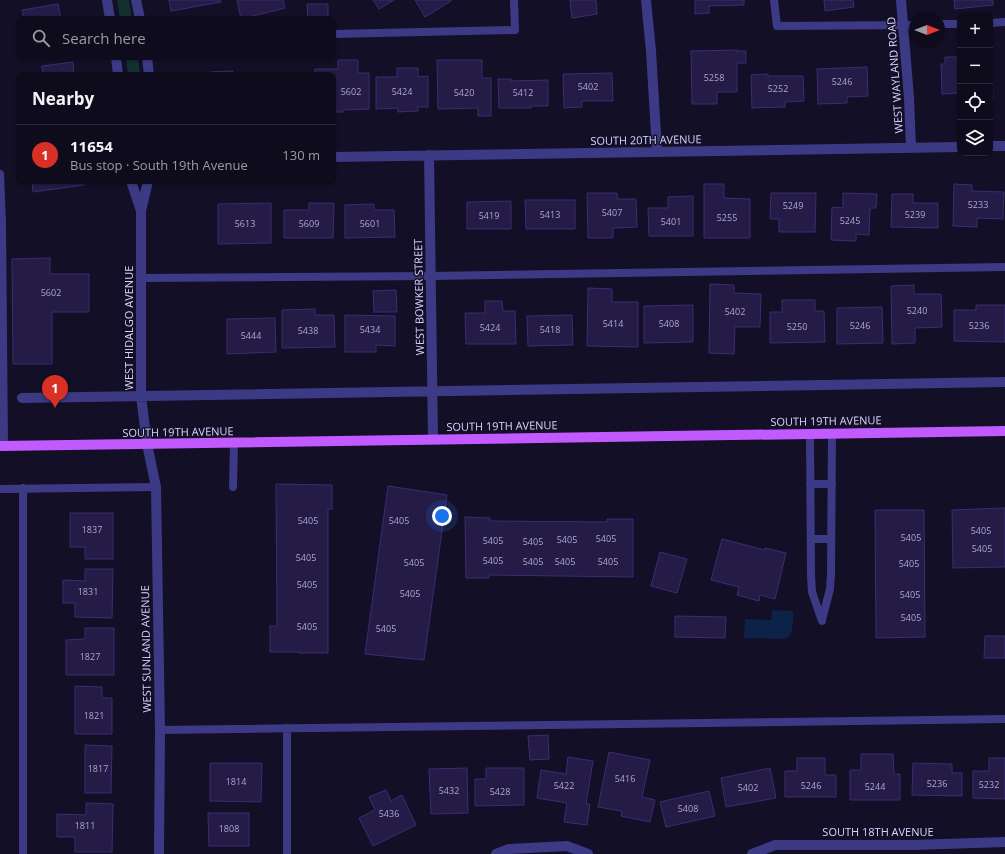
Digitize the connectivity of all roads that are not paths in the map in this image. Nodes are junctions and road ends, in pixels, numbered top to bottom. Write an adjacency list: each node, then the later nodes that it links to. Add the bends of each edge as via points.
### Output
1 (107, 0): 7 (street)
2 (136, 0): 8 (street)
3 (514, 0): 15 (lane, via 515,30)
4 (646, 0): 24 (street)
5 (774, 0): 13 (lane, via 777,26)
6 (901, 0): 13 (street, WEST WAYLAND ROAD)
7 (110, 16)
8 (139, 16)
9 (1005, 22): 10 (lane)
10 (993, 23)
11 (945, 24): 12 (lane)
12 (957, 24)
13 (904, 26): 14 (lane); 23 (street, WEST WAYLAND ROAD)
14 (909, 26)
15 (336, 34)
16 (116, 60): 18 (street)
17 (147, 60): 19 (street)
18 (118, 72)
19 (149, 72)
20 (993, 146): 21 (street)
21 (1005, 146)
22 (957, 147): 23 (street, SOUTH 20TH AVENUE)
23 (911, 148): 24 (street, SOUTH 20TH AVENUE)
24 (657, 151): 25 (street, SOUTH 20TH AVENUE)
25 (429, 155): 26 (street, SOUTH 20TH AVENUE); 32 (street, WEST BOWKER STREET)
26 (336, 157)
27 (0, 174): 44 (lane)
28 (132, 184): 30 (street)
29 (147, 184): 30 (street)
30 (141, 211): 33 (street, WEST HIDALGO AVENUE)
31 (1005, 267): 32 (lane)
32 (431, 276): 33 (lane); 35 (street, WEST BOWKER STREET)
33 (140, 278): 36 (street, WEST HIDALGO AVENUE)
34 (1005, 382): 35 (street)
35 (432, 391): 36 (street); 41 (street, WEST BOWKER STREET)
36 (141, 396): 37 (street); 43 (street, WEST HIDALGO AVENUE)
37 (22, 398)
38 (1005, 431): 40 (main road, SOUTH 19TH AVENUE)
39 (810, 433): 40 (main road, SOUTH 19TH AVENUE); 41 (main road, SOUTH 19TH AVENUE); 45 (lane)
40 (832, 433): 46 (lane)
41 (433, 439): 42 (main road, SOUTH 19TH AVENUE)
42 (234, 443): 43 (main road, SOUTH 19TH AVENUE); 48 (lane)
43 (147, 444): 44 (main road, SOUTH 19TH AVENUE); 47 (street, WEST SUNLAND AVENUE)
44 (2, 446)
45 (810, 484): 46 (lane); 51 (lane)
46 (832, 484): 52 (lane)
47 (156, 487): 49 (lane); 55 (street, WEST SUNLAND AVENUE)
48 (233, 487)
49 (24, 488): 50 (lane); 59 (lane)
50 (0, 489)
51 (810, 539): 52 (lane); 52 (lane, via 812,592 822,621 830,589)
52 (831, 539)
53 (1005, 719): 54 (lane)
54 (287, 728): 55 (lane); 61 (lane)
55 (160, 730): 60 (street, WEST SUNLAND AVENUE)
56 (1005, 842): 57 (street, SOUTH 18TH AVENUE)
57 (913, 849): 64 (street, SOUTH 18TH AVENUE, via 775,845)
58 (566, 850): 62 (street, via 509,849); 63 (street)
59 (23, 854)
60 (159, 854)
61 (288, 854)
62 (496, 854)
63 (588, 854)
64 (752, 854)

